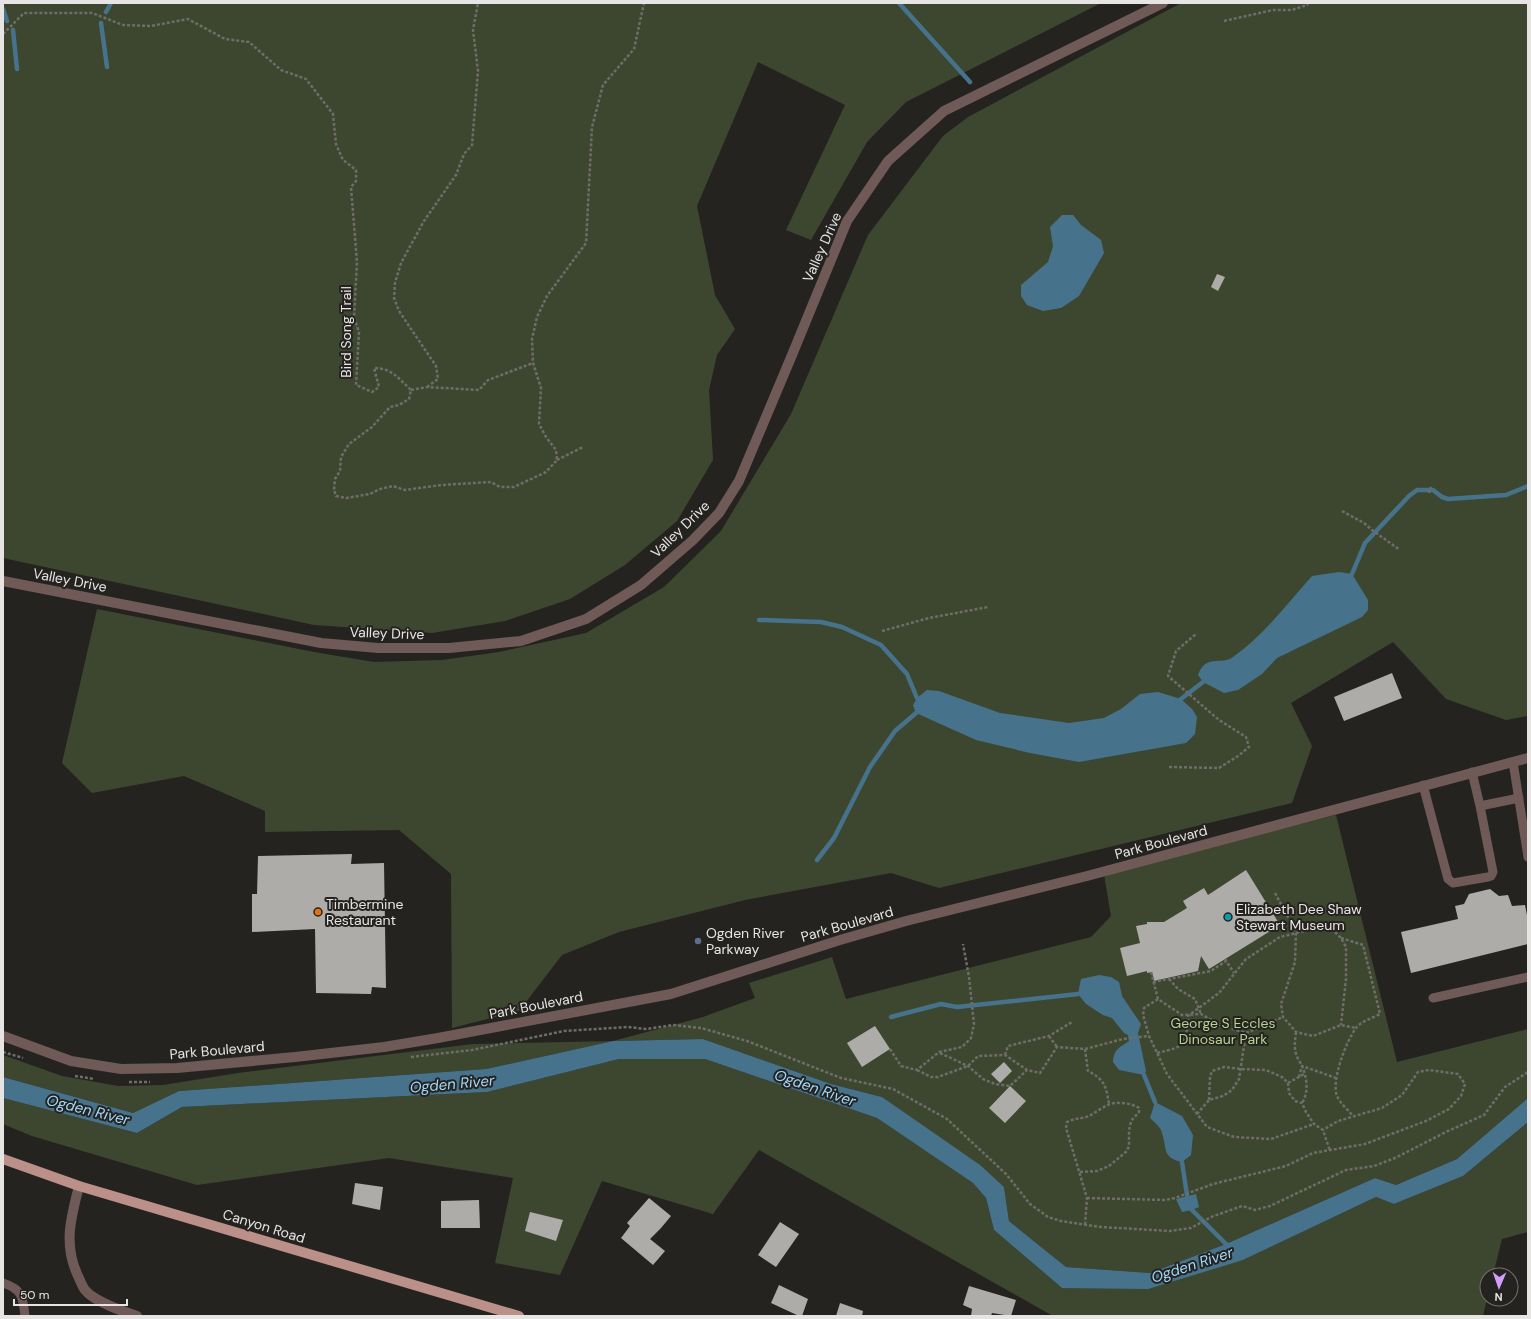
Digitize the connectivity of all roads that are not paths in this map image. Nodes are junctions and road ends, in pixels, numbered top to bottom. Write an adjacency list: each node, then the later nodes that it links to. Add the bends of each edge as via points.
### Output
1 (1163, 3): 2 (street, Valley Drive, via 944,111 888,161 846,221 738,480 719,513 693,540 641,585 586,618 521,640 449,648 378,648 321,643)
2 (3, 581)
3 (1528, 758): 4 (street, Park Boulevard)
4 (1513, 762): 5 (street, Park Boulevard); 7 (lane)
5 (1472, 772): 6 (street, Park Boulevard); 8 (lane)
6 (1424, 785): 8 (lane, via 1448,880 1454,883 1488,877 1493,872); 12 (street, Park Boulevard, via 1256,832 925,916 671,994 438,1038 294,1057 178,1068 121,1069 71,1061)
7 (1519, 798): 8 (lane); 9 (lane)
8 (1480, 806)
9 (1528, 857)
10 (1528, 977): 11 (lane)
11 (1433, 998)
12 (3, 1036)
13 (3, 1159): 14 (main road, Canyon Road)
14 (79, 1186): 17 (street, via 69,1228 69,1248 74,1267 85,1290 100,1301); 18 (main road, Canyon Road)
15 (3, 1283): 16 (lane, via 20,1291)
16 (25, 1316)
17 (137, 1316)
18 (519, 1316)

